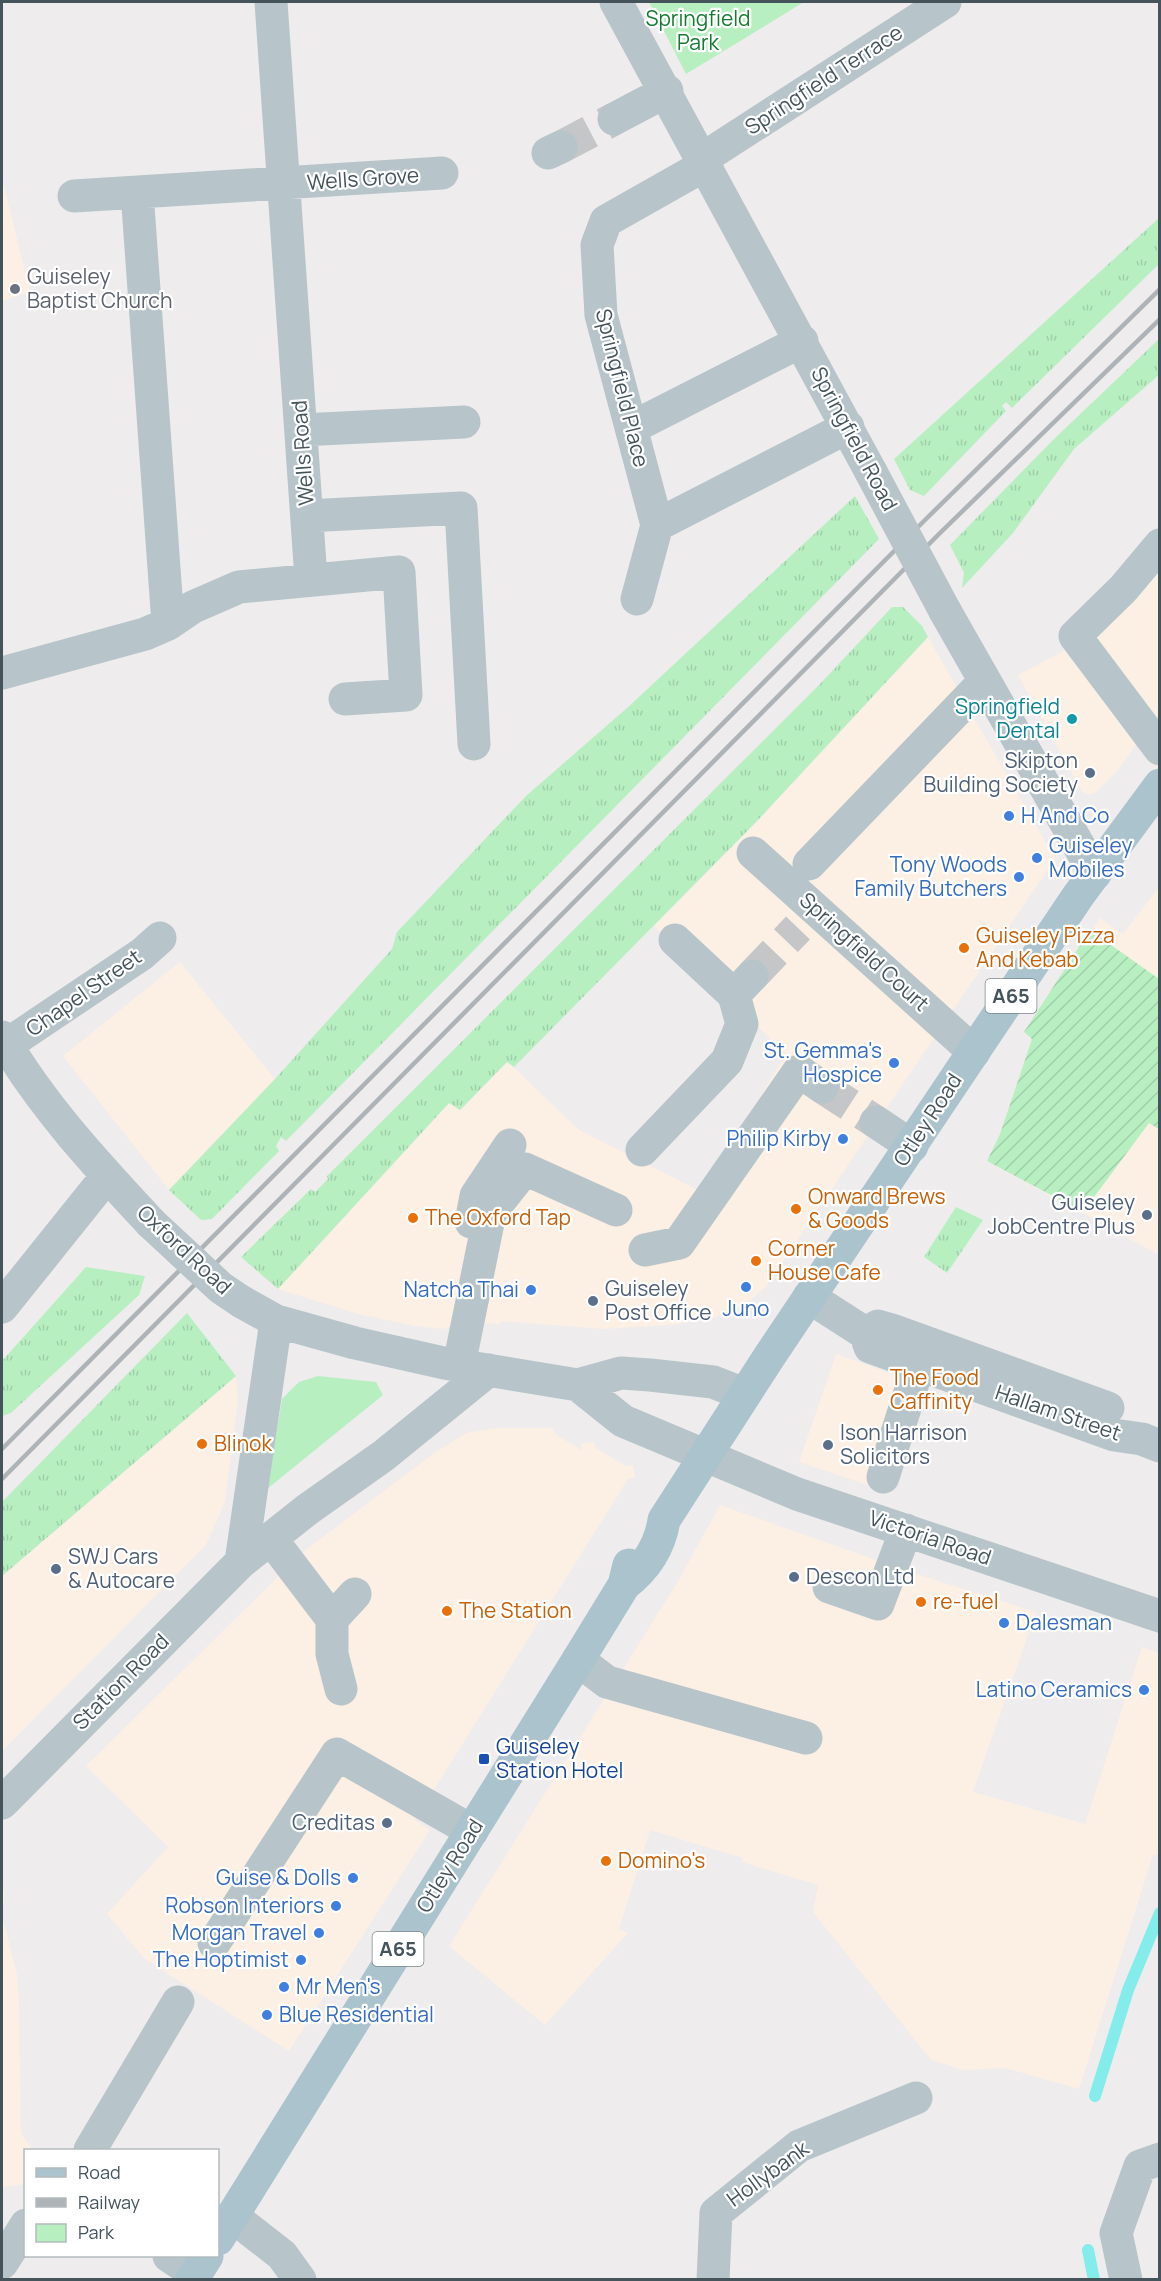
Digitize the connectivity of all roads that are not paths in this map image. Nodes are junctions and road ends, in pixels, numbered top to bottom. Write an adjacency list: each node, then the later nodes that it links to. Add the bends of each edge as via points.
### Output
1 (271, 2): 8 (street, Wells Road)
2 (616, 2): 4 (street, Springfield Road)
3 (945, 2): 6 (street, Springfield Terrace)
4 (667, 91): 5 (street); 6 (street, Springfield Road)
5 (614, 118)
6 (704, 162): 11 (street, Springfield Road); 14 (street, Springfield Place, via 606,221 597,245 601,315)
7 (441, 173): 8 (street, Wells Grove)
8 (285, 184): 9 (street, Wells Grove); 15 (street, Wells Road)
9 (137, 192): 10 (street, Wells Grove); 21 (street)
10 (75, 196)
11 (802, 341): 13 (street, Springfield Road); 14 (street)
12 (464, 422): 15 (street)
13 (848, 427): 17 (street); 23 (street, Springfield Road, bridge)
14 (631, 428): 17 (street, Springfield Place)
15 (301, 430): 16 (street, Wells Road)
16 (307, 516): 19 (street, Wells Road); 25 (street, via 460,508)
17 (657, 525): 20 (street)
18 (1160, 545): 26 (street, via 1075,636)
19 (310, 579): 21 (street, via 239,587 193,607); 24 (street, via 399,572 406,695)
20 (637, 599)
21 (168, 624): 22 (street, via 145,634)
22 (2, 673)
23 (985, 681): 29 (street); 30 (street, Springfield Road)
24 (345, 699)
25 (474, 744)
26 (1160, 749)
27 (1160, 785): 30 (main road, Otley Road / A65)
28 (753, 853): 34 (street, Springfield Court, via 807,919)
29 (809, 864)
30 (1095, 874): 34 (main road, Otley Road / A65)
31 (160, 938): 33 (street, Chapel Street, via 142,954)
32 (675, 940): 39 (street, via 743,986 742,1024 727,1061)
33 (3, 1043): 40 (street, Oxford Road)
34 (974, 1052): 38 (main road, Otley Road / A65)
35 (822, 1087): 42 (street, via 799,1071 679,1243)
36 (876, 1122): 38 (street)
37 (510, 1145): 48 (street, via 476,1196 448,1328)
38 (912, 1146): 43 (main road, Otley Road / A65)
39 (642, 1150)
40 (107, 1176): 44 (street); 45 (street, Oxford Road, bridge, via 221,1288)
41 (616, 1210): 48 (street, via 525,1169 490,1213)
42 (645, 1250)
43 (809, 1297): 46 (street, Hallam Street); 50 (main road, Otley Road / A65)
44 (2, 1307)
45 (276, 1321): 48 (street, Oxford Road); 57 (street)
46 (865, 1333): 47 (street, Hallam Street, via 870,1347); 51 (street, Hallam Street, via 878,1326 892,1330)
47 (919, 1364): 52 (street, Hallam Street, via 1114,1435); 54 (street)
48 (464, 1366): 49 (street, Oxford Road); 56 (street, Station Road, via 383,1456)
49 (578, 1385): 50 (street, Oxford Road, via 621,1373 713,1382); 53 (street, Oxford Road, via 623,1421)
50 (744, 1394): 53 (main road, Otley Road / A65)
51 (1108, 1408)
52 (1160, 1446)
53 (703, 1456): 55 (street, Victoria Road, via 797,1494); 62 (main road, Otley Road / A65, via 664,1520 662,1537 641,1572 624,1585)
54 (883, 1477)
55 (906, 1530): 58 (street, via 878,1604); 60 (street, Victoria Road)
56 (272, 1540): 57 (street, Station Road); 61 (street)
57 (241, 1562): 65 (street, Station Road)
58 (829, 1587)
59 (355, 1593): 61 (street)
60 (1160, 1616)
61 (332, 1619): 63 (street, via 332,1654)
62 (579, 1660): 64 (street, via 607,1682); 66 (main road, Otley Road / A65)
63 (341, 1689)
64 (806, 1738)
65 (2, 1803)
66 (472, 1831): 67 (street, via 337,1754); 72 (main road, Otley Road / A65)
67 (214, 1943)
68 (178, 2002): 70 (street)
69 (916, 2098): 78 (street, Hollybank, via 799,2146 716,2213)
70 (91, 2149)
71 (1160, 2158): 79 (street, via 1140,2166 1116,2233)
72 (225, 2227): 77 (street, via 282,2255)
73 (24, 2228): 75 (street)
74 (171, 2257): 76 (street)
75 (2, 2263)
76 (198, 2270)
77 (300, 2280)
78 (713, 2280)
79 (1126, 2280)

